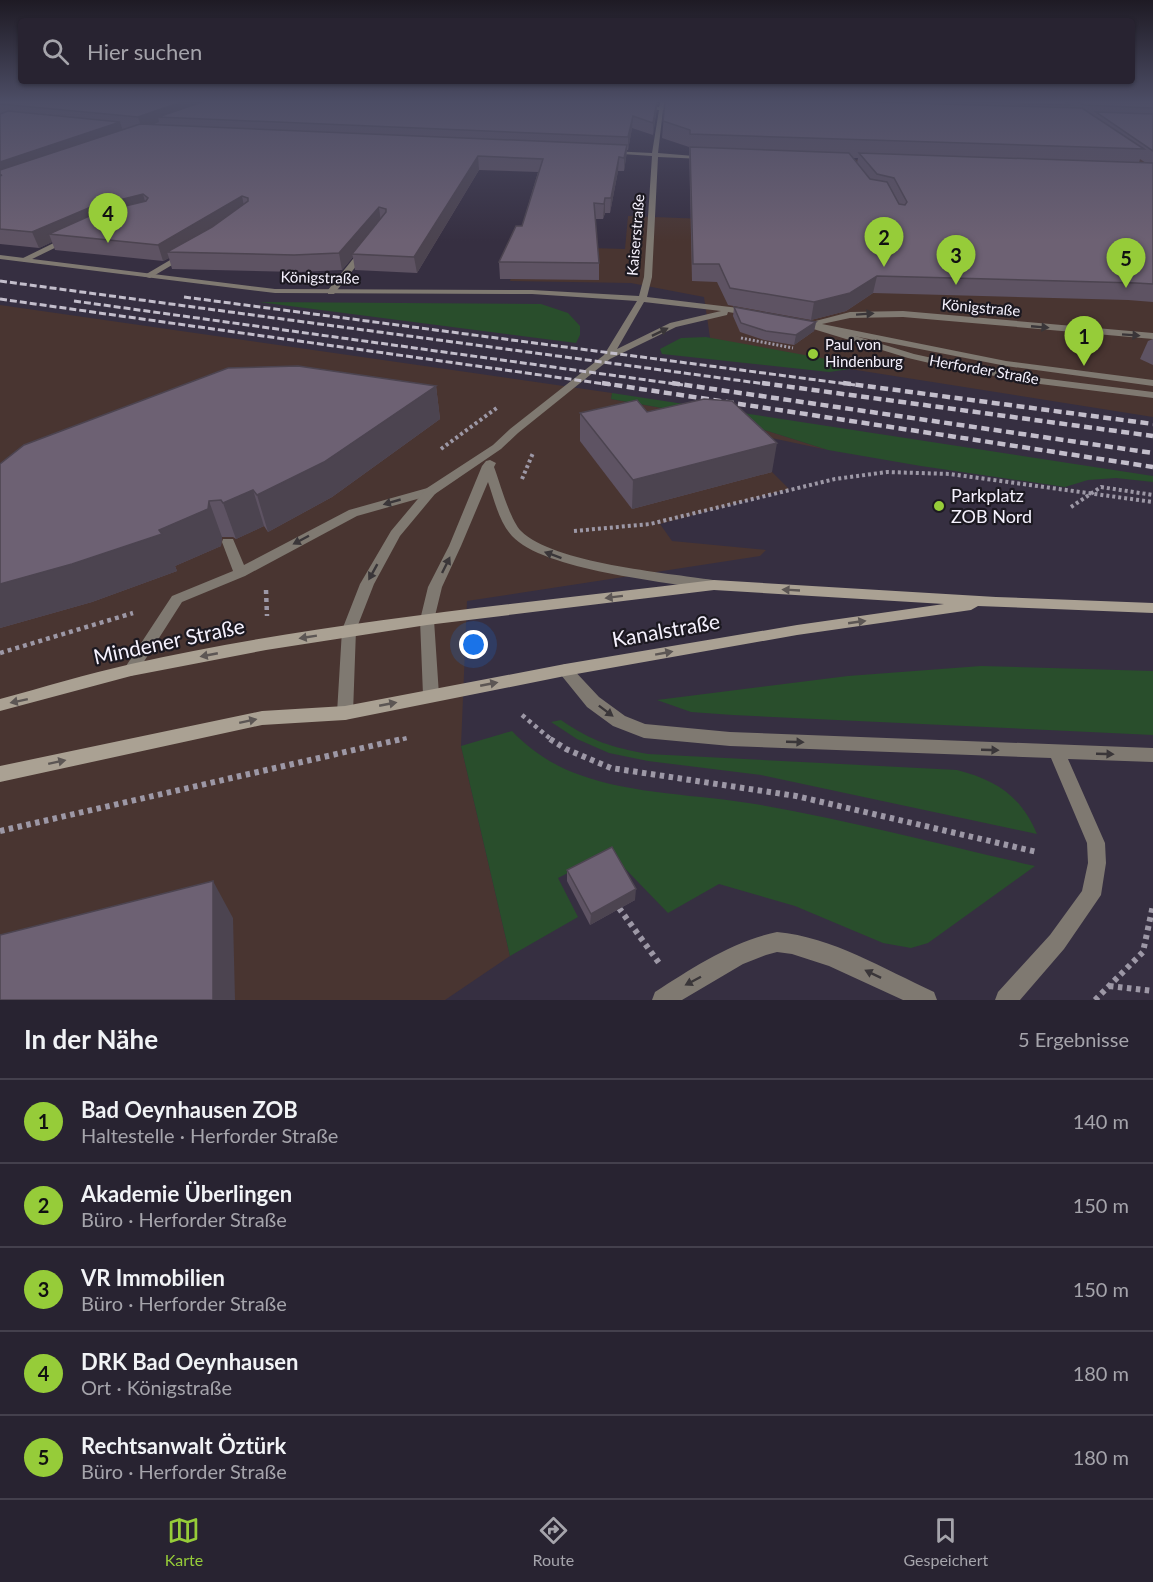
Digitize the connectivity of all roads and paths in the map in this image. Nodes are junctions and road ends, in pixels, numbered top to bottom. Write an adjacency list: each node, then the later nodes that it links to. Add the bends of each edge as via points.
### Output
1 (656, 148): 3 (street, Kaiserstraße)
2 (608, 153): 3 (street)
3 (655, 155): 4 (street); 12 (street, Kaiserstraße, via 649,273)
4 (710, 157)
5 (78, 235): 9 (street)
6 (370, 242): 11 (street)
7 (190, 252): 10 (street)
8 (0, 257): 9 (street, Königstraße)
9 (24, 260): 10 (street, Königstraße)
10 (147, 276): 11 (street, Königstraße, via 275,291)
11 (331, 292): 12 (street, Königstraße, via 532,292)
12 (642, 299): 13 (street); 18 (street)
13 (748, 312): 14 (street); 18 (street, one-way to 13, via 673,325 719,313)
14 (758, 314)
15 (788, 320): 16 (street, Herforder Straße)
16 (807, 324): 17 (street, Königstraße, one-way to 17, via 850,315 903,314); 19 (street, via 956,355); 20 (street, Herforder Straße, via 929,361)
17 (1153, 336)
18 (607, 357): 22 (street)
19 (1153, 383)
20 (1153, 395)
21 (505, 402): 24 (path)
22 (497, 447): 25 (street); 27 (street)
23 (536, 449): 26 (path, via 530,456)
24 (435, 454)
25 (488, 466): 35 (street, one-way to 25, via 567,559 536,548 516,533); 39 (street, one-way to 25, via 435,587)
26 (522, 487)
27 (431, 491): 34 (street, one-way to 34, via 352,513); 40 (street, one-way to 40, via 395,534 367,584)
28 (1094, 493): 29 (path, via 1101,488); 30 (path); 31 (path); 32 (path, via 948,474 876,472 831,479 639,526)
29 (1153, 495)
30 (1153, 502)
31 (1071, 507)
32 (564, 531)
33 (228, 543): 34 (street)
34 (240, 573): 36 (street)
35 (714, 585): 37 (main road, Kanalstraße, one-way to 35); 39 (main road, Kanalstraße, one-way to 39)
36 (177, 599): 41 (path); 42 (street)
37 (996, 602): 38 (main road, Kanalstraße); 43 (main road, Kanalstraße, one-way to 37, via 797,630)
38 (1153, 608)
39 (427, 620): 40 (main road, Kanalstraße); 44 (street)
40 (349, 630): 42 (main road, Mindener Straße, one-way to 42); 46 (street)
41 (0, 652)
42 (131, 670): 45 (main road, Mindener Straße, one-way to 45)
43 (565, 670): 44 (main road, Kanalstraße, one-way to 43); 49 (street, one-way to 49, via 593,702 619,721 644,731 730,739)
44 (431, 695): 46 (main road, Kanalstraße, one-way to 44)
45 (0, 705)
46 (345, 713): 51 (main road, one-way to 46, via 262,718)
47 (522, 715): 53 (path, via 566,749 611,768 796,796)
48 (407, 738): 52 (path)
49 (1057, 752): 50 (street, one-way to 50); 61 (street, via 1096,843 1091,895 1057,942)
50 (1153, 755)
51 (0, 774)
52 (0, 831)
53 (1037, 852)
54 (1153, 905): 56 (path)
55 (619, 908): 59 (path)
56 (1151, 927): 57 (path, via 1143,952)
57 (1109, 986): 58 (path); 62 (path)
58 (1153, 991)
59 (670, 995): 60 (street, one-way to 59, via 865,970 778,942 755,948)
60 (926, 1000)
61 (1006, 1000)
62 (1095, 1000)

